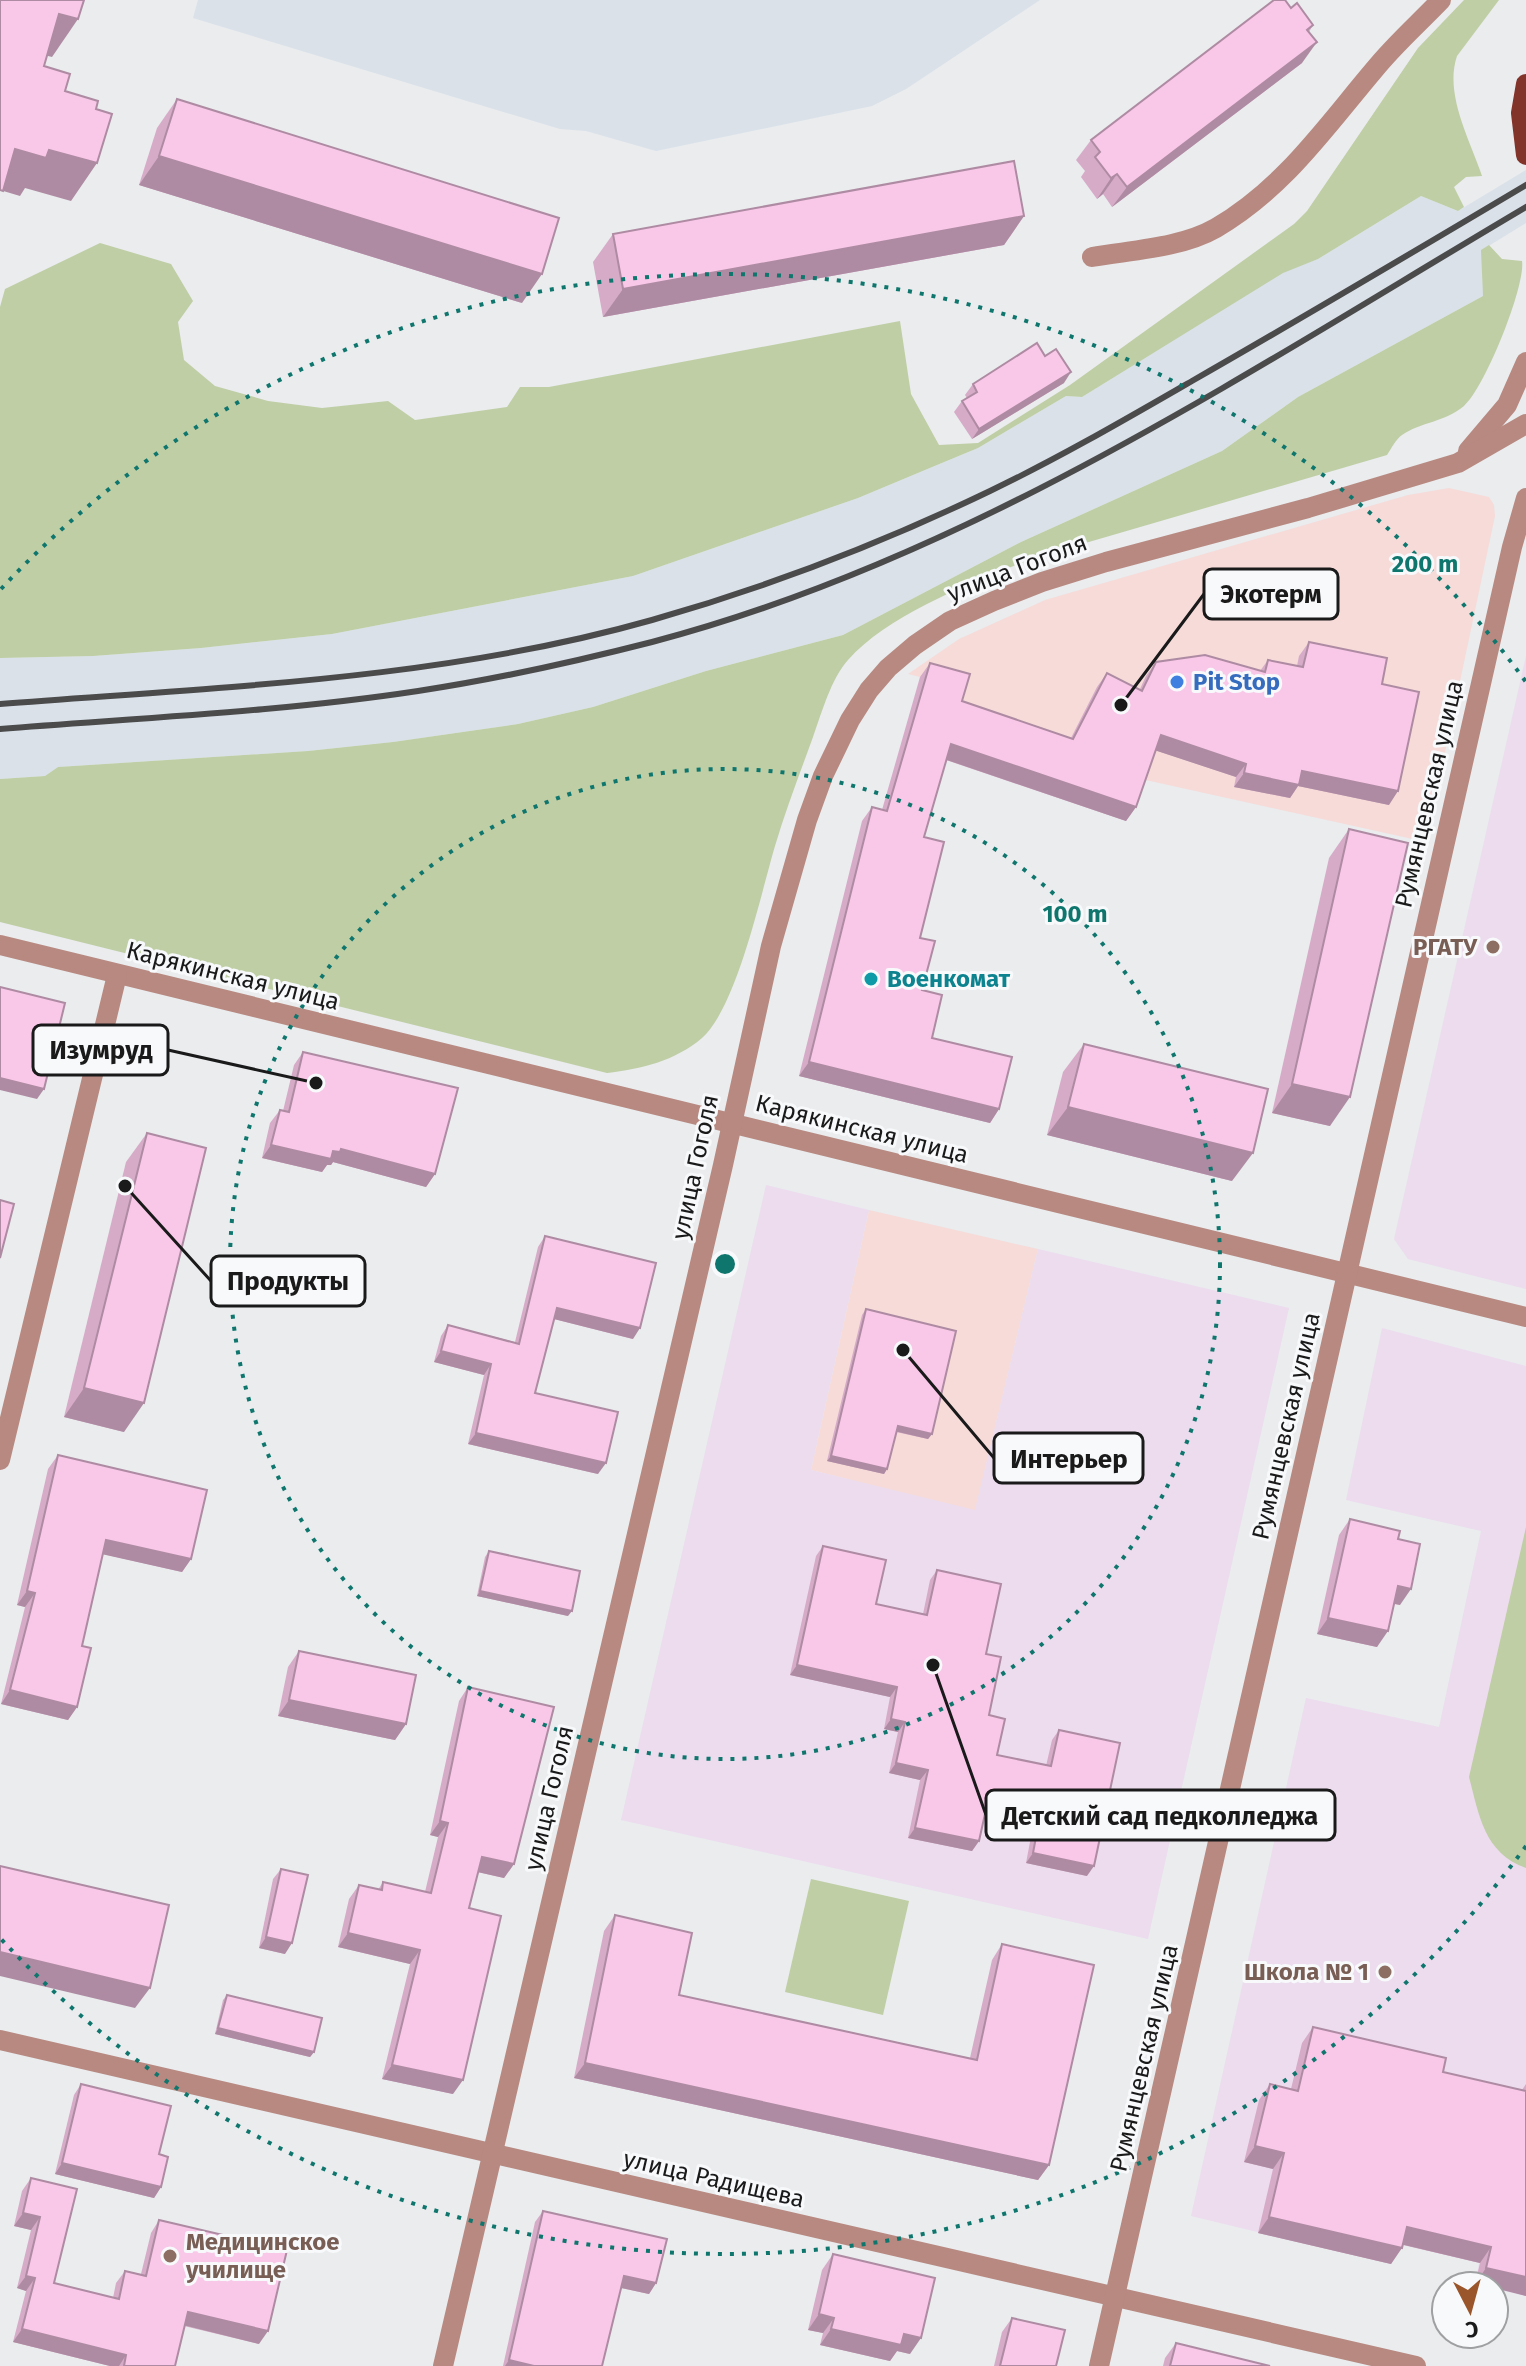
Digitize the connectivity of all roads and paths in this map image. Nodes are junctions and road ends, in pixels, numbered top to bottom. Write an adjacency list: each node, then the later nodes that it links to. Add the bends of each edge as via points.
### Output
1 (1441, 0): 4 (street, via 1268,191 1215,229)
2 (1526, 84): 3 (main road, via 1521,113)
3 (1526, 155)
4 (1092, 257)
5 (1526, 362): 7 (street, via 1507,405)
6 (1526, 424): 7 (street, улица Гоголя)
7 (1458, 463): 11 (street, улица Гоголя, via 1042,582 950,621 888,668 850,720 807,820)
8 (1526, 498): 12 (street, Румянцевская улица)
9 (0, 945): 10 (street, Карякинская улица)
10 (117, 975): 11 (street, Карякинская улица); 14 (street)
11 (730, 1124): 12 (street, Карякинская улица); 16 (street, улица Гоголя)
12 (1347, 1274): 13 (street, Карякинская улица); 17 (street, Румянцевская улица)
13 (1526, 1317)
14 (0, 1460)
15 (0, 2040): 16 (street, улица Радищева)
16 (492, 2155): 17 (street, улица Радищева); 18 (street, улица Гоголя)
17 (1116, 2296): 19 (street, Румянцевская улица); 20 (street, улица Радищева)
18 (443, 2366)
19 (1099, 2366)
20 (1416, 2366)

